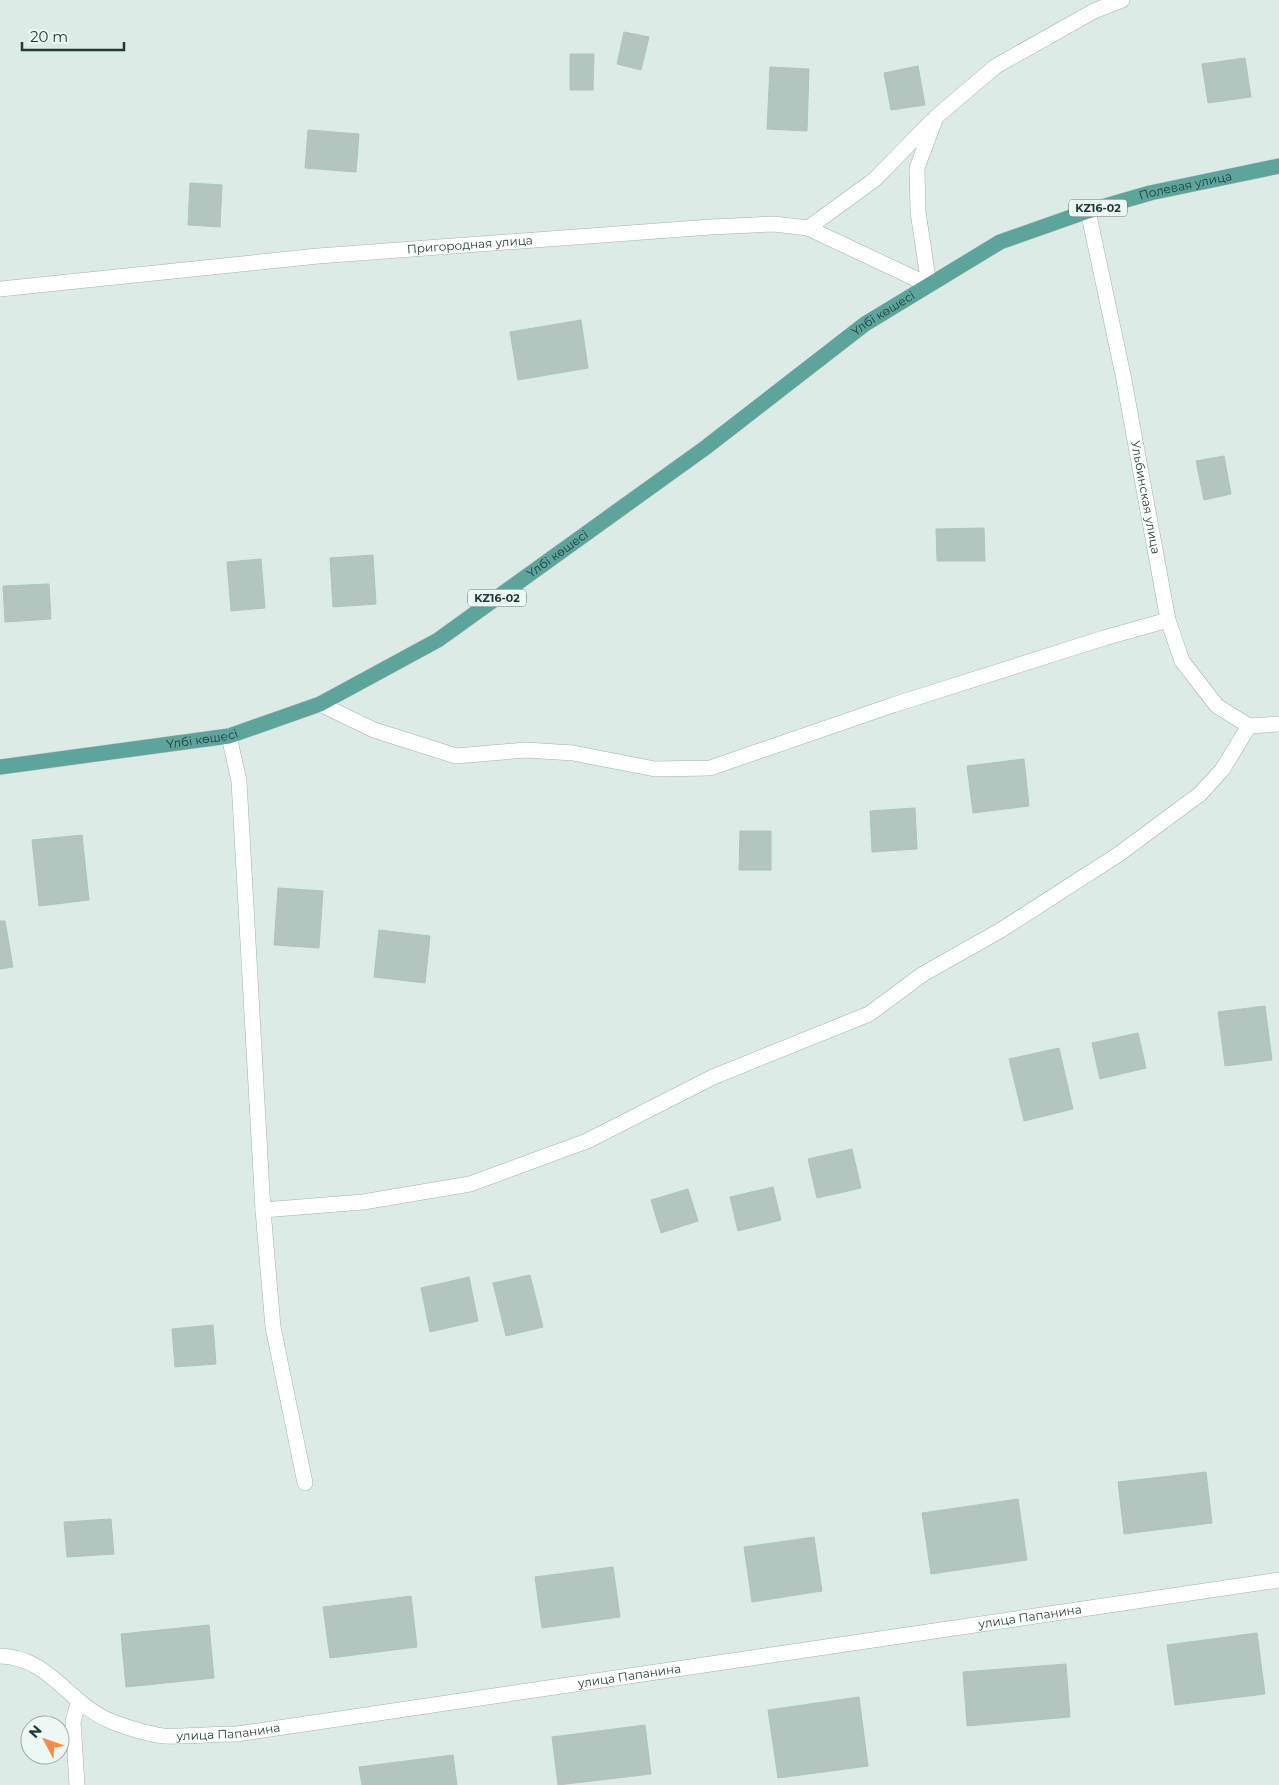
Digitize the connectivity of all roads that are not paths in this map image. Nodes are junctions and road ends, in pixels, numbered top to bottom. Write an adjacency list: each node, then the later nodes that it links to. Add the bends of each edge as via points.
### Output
1 (1122, 0): 2 (street, via 1094,11 996,66)
2 (936, 117): 5 (street, via 874,180); 6 (street, via 917,168 918,212)
3 (1279, 166): 4 (main road, Полевая улица / KZ16-02, via 1150,193)
4 (1088, 211): 6 (main road, Полевая улица / KZ16-02, via 1000,242); 8 (street, Ульбинская улица, via 1124,375)
5 (808, 228): 6 (street, Пригородная улица); 7 (street, Пригородная улица, via 774,224 711,227 318,256)
6 (929, 285): 9 (main road, Үлбі көшесі / KZ16-02, via 865,324 705,448 438,640)
7 (0, 289)
8 (1168, 620): 9 (street, via 893,705 710,768 655,768 573,753 526,750 456,756 374,730); 11 (street, Ульбинская улица, via 1182,661 1218,706)
9 (320, 704): 12 (main road, Үлбі көшесі / KZ16-02)
10 (1279, 724): 11 (street)
11 (1249, 726): 14 (street, via 1222,770 1192,800 1119,854 1001,930 923,974 869,1014 713,1077 587,1141 470,1184 363,1202)
12 (229, 736): 13 (main road, Үлбі көшесі / KZ16-02); 14 (street, via 239,781)
13 (0, 767)
14 (263, 1210): 15 (street, via 273,1326)
15 (305, 1483)
16 (1279, 1580): 18 (street, улица Папанина, via 237,1734 163,1736 112,1722)
17 (0, 1656): 18 (street, улица Папанина, via 14,1656 43,1669)
18 (79, 1701): 19 (street, via 73,1721)
19 (77, 1785)

